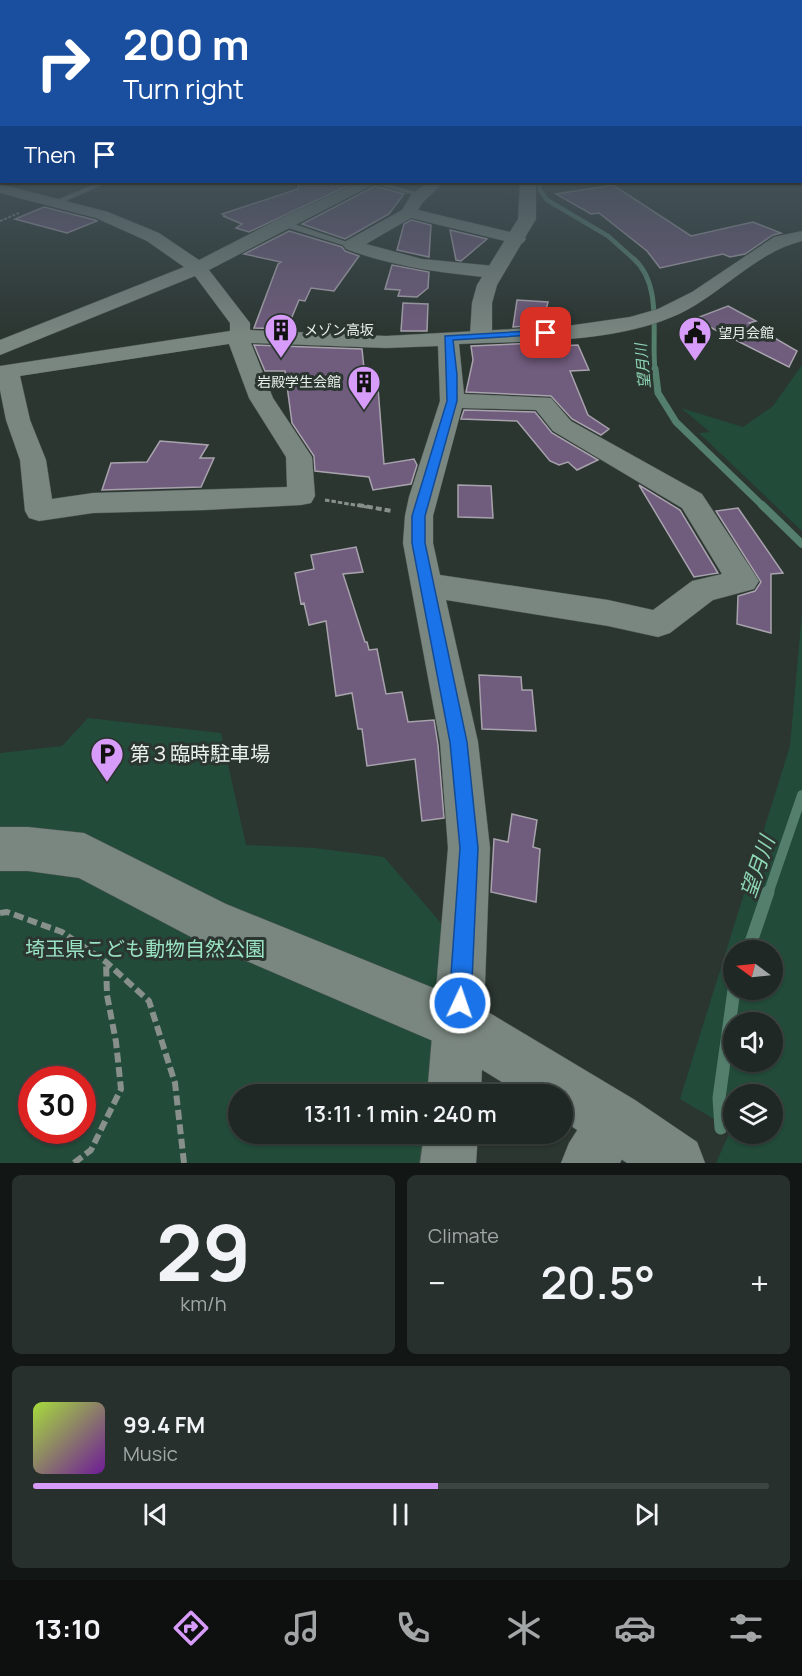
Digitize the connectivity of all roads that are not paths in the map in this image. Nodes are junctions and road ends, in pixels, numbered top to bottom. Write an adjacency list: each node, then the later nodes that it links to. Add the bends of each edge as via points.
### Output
1 (133, 227): 10 (street)
2 (276, 227): 10 (street)
3 (293, 227): 9 (lane)
4 (384, 227): 9 (street)
5 (468, 227): 8 (street)
6 (523, 227): 8 (street)
7 (802, 237): 13 (street, via 780,241 699,296 633,323 567,332)
8 (517, 239): 11 (street)
9 (352, 245): 11 (street, via 413,264)
10 (198, 268): 12 (street, via 240,323); 14 (street)
11 (494, 272): 13 (street)
12 (240, 336): 13 (street, via 386,342); 14 (street); 14 (street, via 240,347 261,398 299,457 301,496 93,503 39,511 33,460)
13 (464, 337): 15 (street, via 452,375)
14 (3, 364)
15 (452, 401): 16 (street, via 418,516 418,543); 16 (street, via 543,403 562,426 692,501 743,580 703,590 658,624)
16 (428, 585): 18 (street, via 459,742 469,848)
17 (0, 849): 18 (street, via 84,856 210,921)
18 (459, 1025): 19 (street); 20 (street)
19 (455, 1084)
20 (602, 1142): 23 (street)
21 (450, 1144): 22 (street)
22 (448, 1163)
23 (676, 1163)

